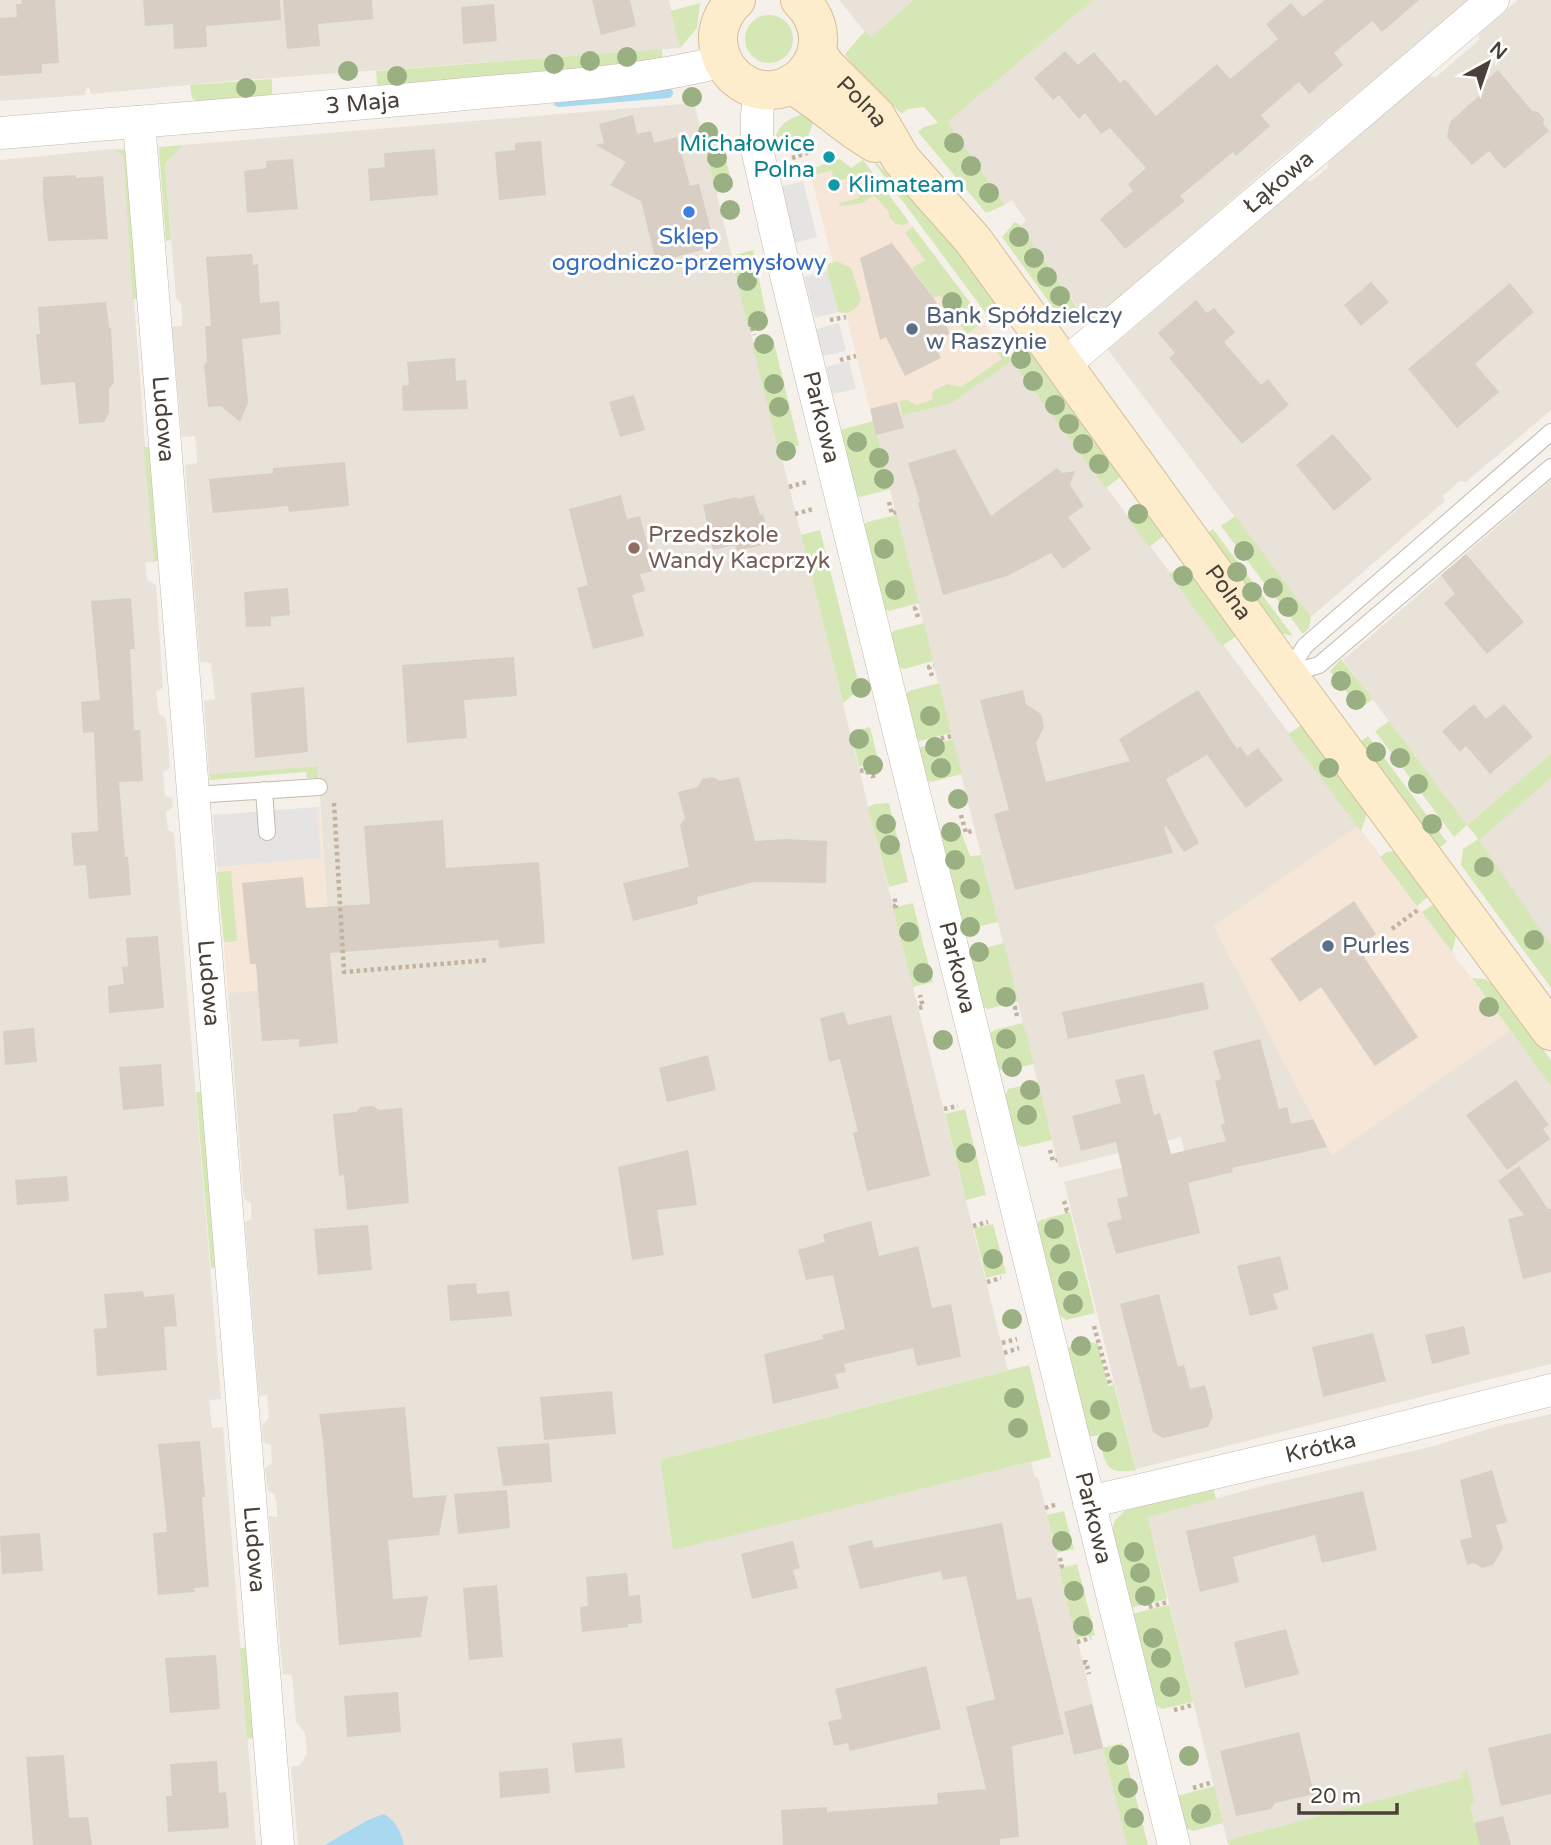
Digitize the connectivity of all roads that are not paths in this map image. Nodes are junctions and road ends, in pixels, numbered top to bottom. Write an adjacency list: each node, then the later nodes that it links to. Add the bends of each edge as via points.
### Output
1 (800, 0): 4 (street, via 818,30)
2 (1493, 0): 10 (street, Łąkowa)
3 (730, 3): 5 (street, via 718,34)
4 (817, 54): 6 (street, via 803,76); 9 (street, Polna, via 876,116)
5 (723, 61): 6 (street, Polna, via 738,80); 7 (street, 3 Maja, via 603,81)
6 (776, 87): 9 (street, Polna, via 831,110 859,134); 20 (street, Parkowa, via 757,114 759,160)
7 (139, 122): 8 (street, 3 Maja); 16 (street, Ludowa)
8 (0, 133)
9 (901, 159): 10 (street, Polna, via 973,240)
10 (1064, 365): 13 (street, Polna)
11 (1551, 432): 13 (lane, via 1305,646)
12 (1551, 467): 13 (lane, via 1320,665)
13 (1287, 674): 18 (street, Polna)
14 (319, 787): 15 (lane)
15 (264, 790): 16 (lane); 17 (lane)
16 (194, 794): 21 (street, Ludowa)
17 (267, 832)
18 (1551, 1031)
19 (1551, 1390): 20 (street, Krótka)
20 (1089, 1502): 22 (street, Parkowa)
21 (278, 1845)
22 (1174, 1845)

